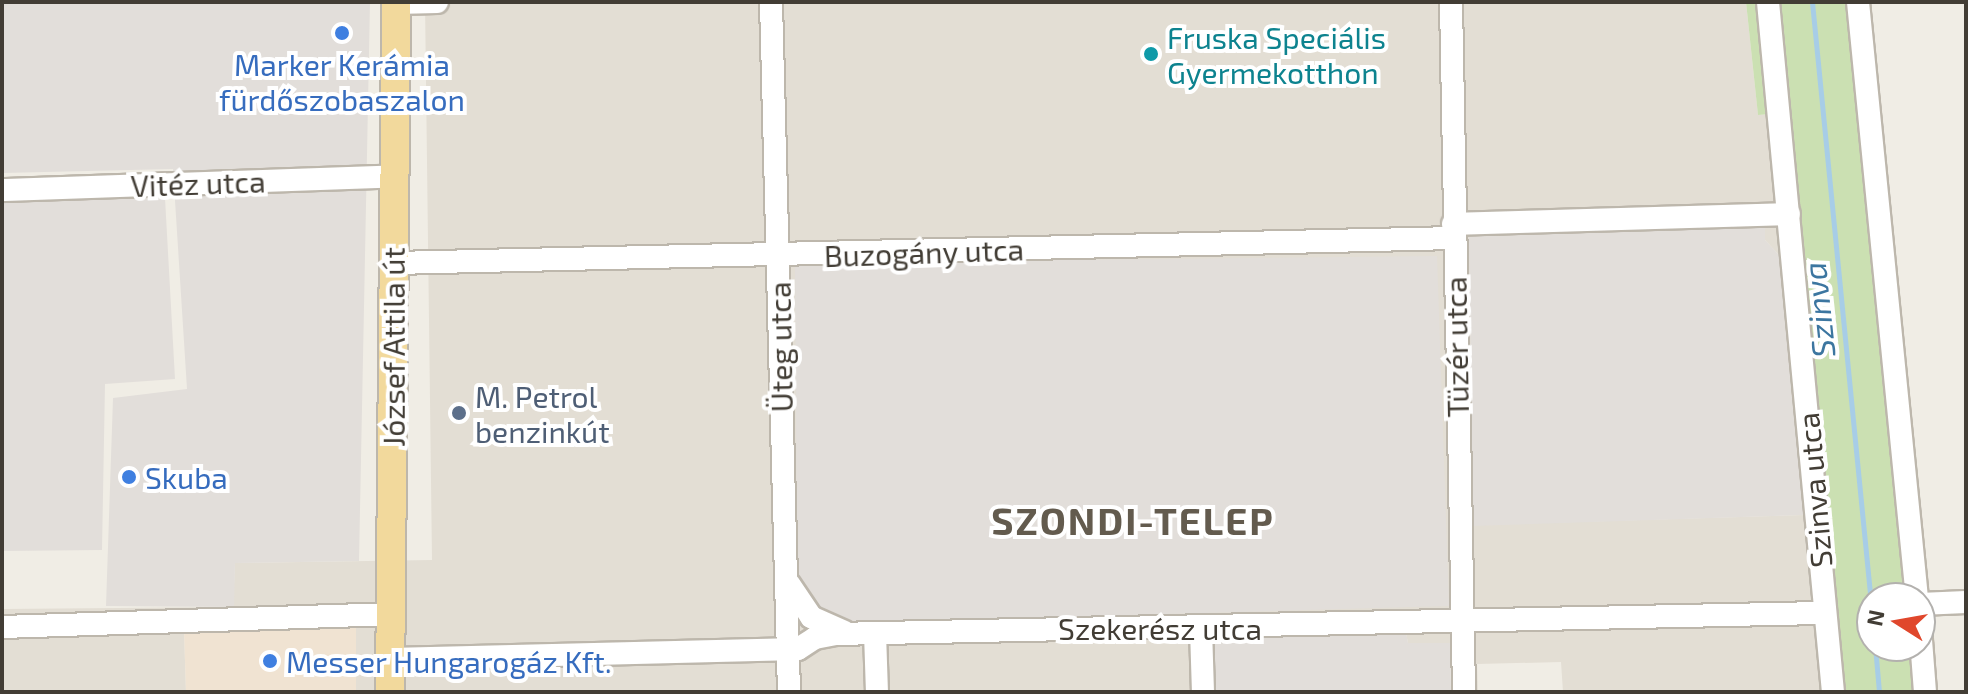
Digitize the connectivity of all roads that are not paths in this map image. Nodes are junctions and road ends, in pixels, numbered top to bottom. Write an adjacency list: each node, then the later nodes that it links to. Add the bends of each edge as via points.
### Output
1 (437, 2): 6 (street)
2 (771, 2): 11 (street, Üteg utca)
3 (1451, 2): 10 (street, Tüzér utca)
4 (1768, 2): 9 (street, Szinva utca)
5 (1858, 2): 14 (street)
6 (396, 3): 7 (main road, József Attila út)
7 (395, 176): 8 (street, Vitéz utca); 12 (main road, József Attila út)
8 (2, 190)
9 (1789, 214): 10 (street, Buzogány utca); 17 (street, Szinva utca)
10 (1454, 231): 11 (street, Buzogány utca); 19 (street, Tüzér utca)
11 (778, 257): 12 (street, Buzogány utca); 13 (street, Üteg utca)
12 (394, 263): 18 (main road, József Attila út)
13 (786, 567): 22 (street, Szekerész utca, via 793,596 811,617); 23 (street, Üteg utca)
14 (1915, 582)
15 (1966, 602): 16 (street)
16 (1936, 603)
17 (1825, 613): 19 (street, Szekerész utca); 31 (street, Szinva utca)
18 (391, 614): 20 (street); 24 (main road, József Attila út)
19 (1462, 623): 21 (street, Szekerész utca); 30 (street, Tüzér utca)
20 (2, 627)
21 (1201, 629): 22 (street, Szekerész utca); 29 (street)
22 (866, 633): 23 (street, Szekerész utca, via 822,635); 28 (street)
23 (787, 650): 24 (street, Szekerész utca); 27 (street, Üteg utca)
24 (390, 659): 26 (main road, József Attila út)
25 (1923, 662): 32 (street)
26 (390, 692)
27 (789, 692)
28 (877, 692)
29 (1203, 692)
30 (1464, 692)
31 (1833, 692)
32 (1925, 692)

